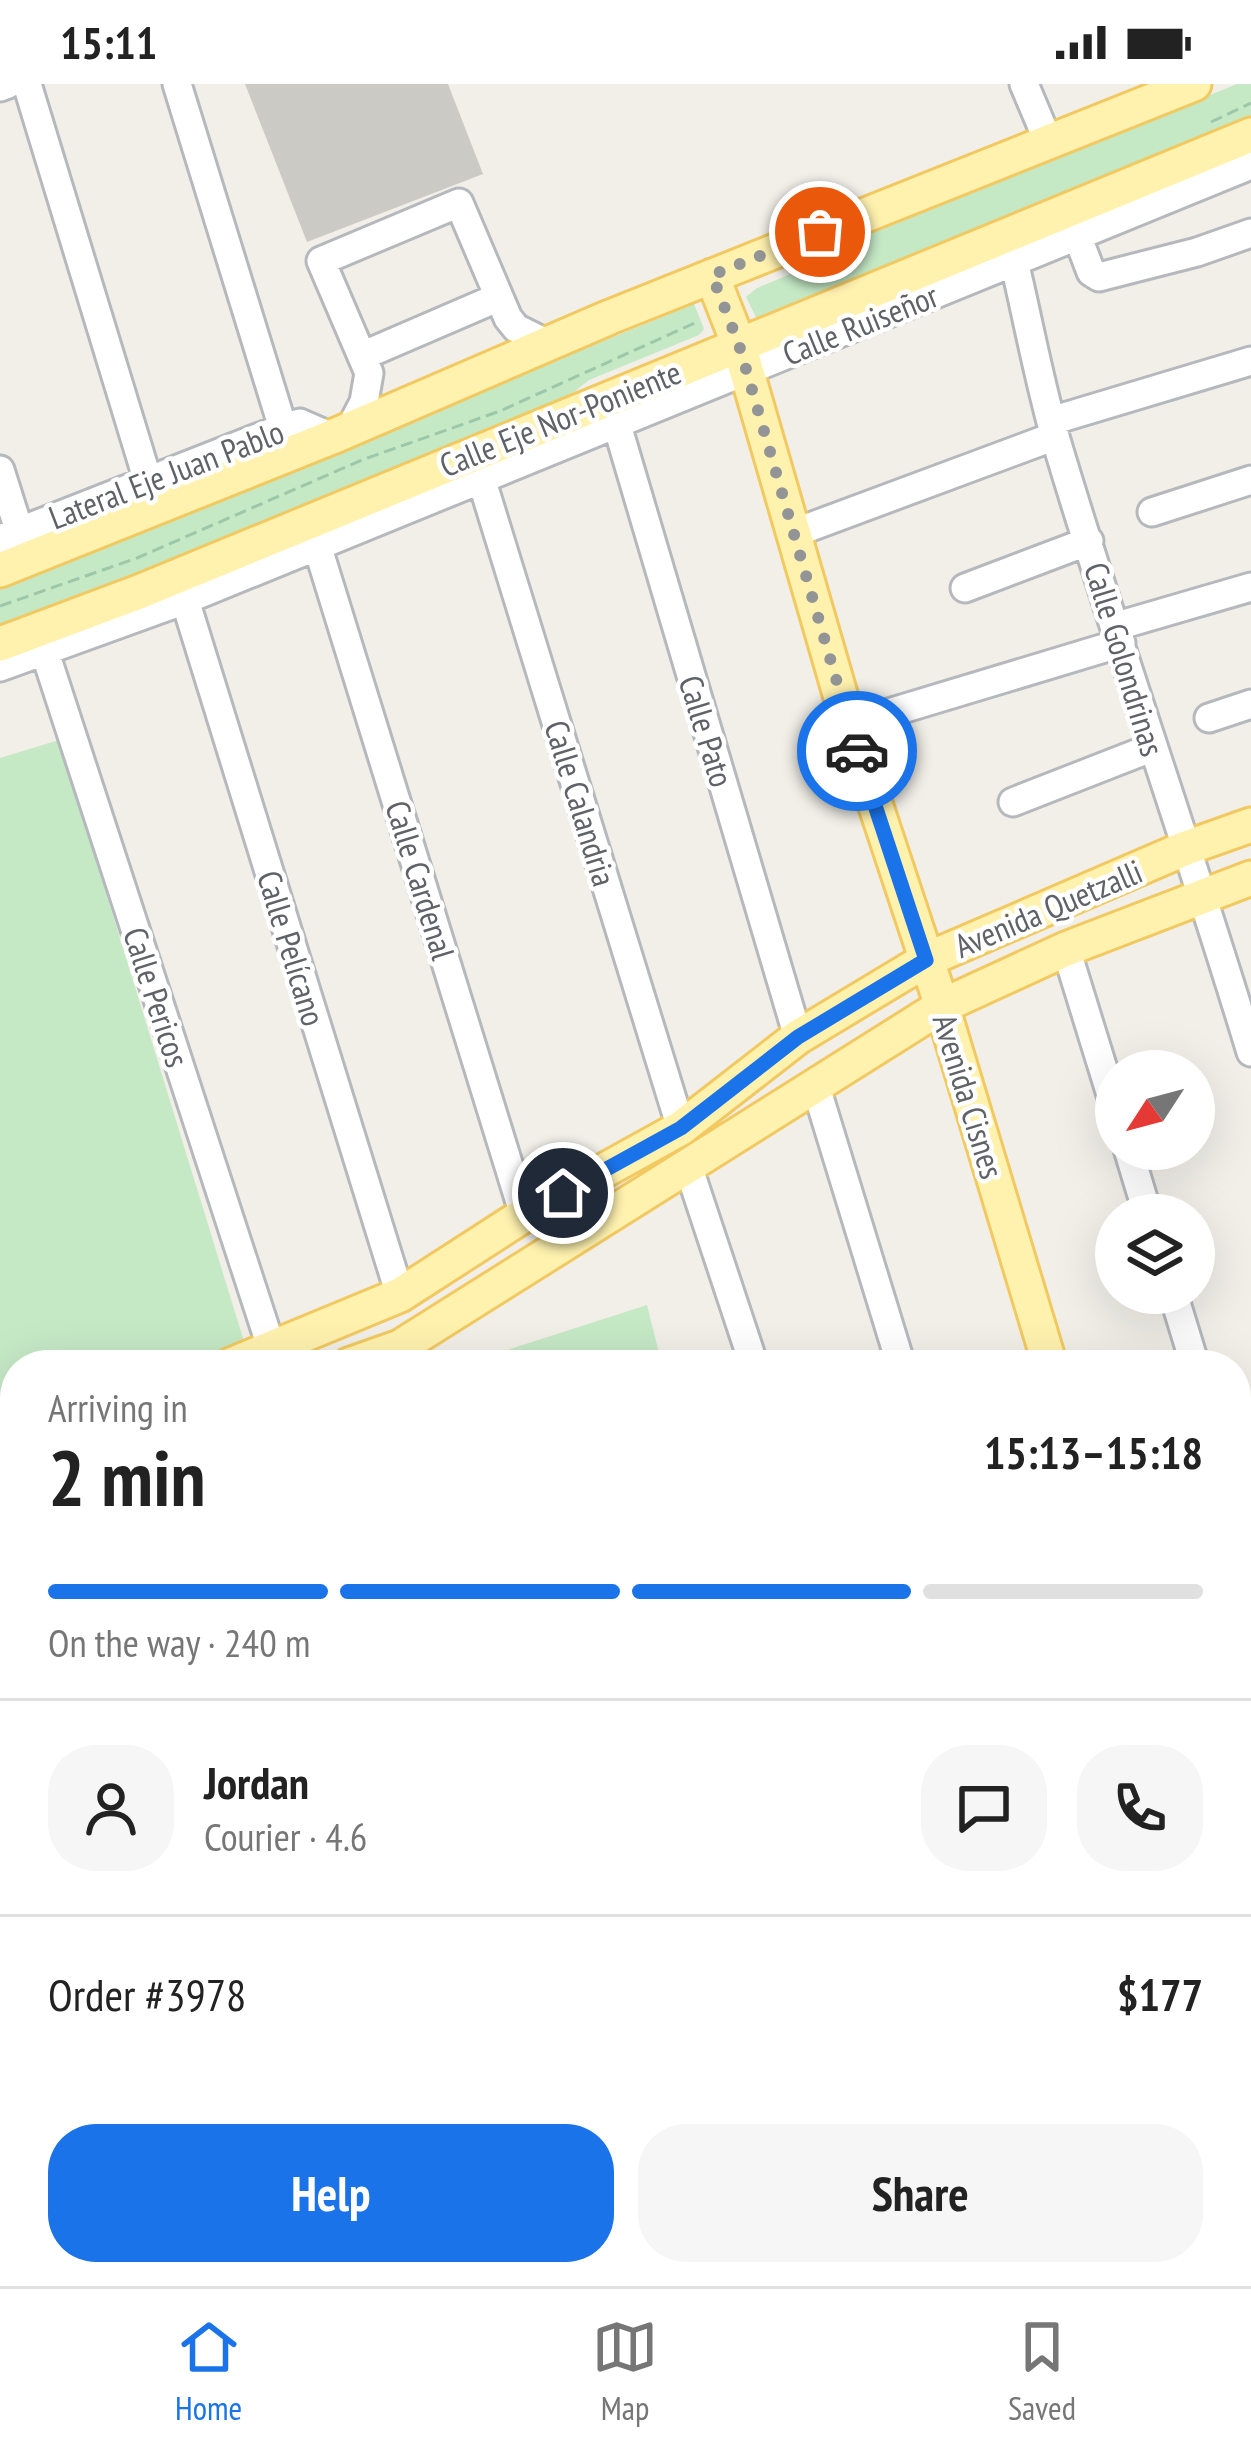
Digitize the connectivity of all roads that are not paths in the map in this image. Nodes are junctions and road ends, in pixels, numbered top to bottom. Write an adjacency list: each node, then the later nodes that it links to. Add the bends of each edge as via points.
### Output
1 (27, 84): 24 (street)
2 (176, 84): 18 (street)
3 (1024, 84): 6 (street)
4 (1193, 84): 6 (main road)
5 (1251, 135): 15 (main road, Calle Eje Nor-Poniente)
6 (1048, 141): 11 (main road)
7 (1251, 165): 9 (street, Calle Ruiseñor)
8 (1251, 233): 9 (street, via 1099,278)
9 (1077, 236): 10 (street, Calle Ruiseñor)
10 (1014, 261): 15 (street, Calle Ruiseñor); 19 (street, Calle Golondrinas)
11 (712, 275): 13 (main road); 15 (main road, Avenida Cisnes)
12 (499, 297): 13 (street, via 516,328); 14 (street); 14 (street, via 459,202 340,252 321,261)
13 (548, 344): 20 (main road)
14 (362, 356): 20 (street, via 369,373 364,402)
15 (742, 358): 17 (street, Calle Ruiseñor); 26 (main road, Avenida Cisnes); 34 (main road, Calle Eje Nor-Poniente, via 139,592)
16 (1251, 361): 19 (street)
17 (616, 424): 22 (street, Calle Ruiseñor); 49 (street, Calle Pato)
18 (283, 428): 20 (street, Lateral Eje Juan Pablo, via 300,423); 24 (street, Lateral Eje Juan Pablo)
19 (1053, 428): 26 (street); 27 (street, Calle Golondrinas)
20 (341, 433): 29 (main road)
21 (0, 470): 29 (street)
22 (481, 478): 28 (street, Calle Ruiseñor); 53 (street, Calle Calandria)
23 (1251, 480): 25 (street)
24 (148, 481): 29 (street, Lateral Eje Juan Pablo)
25 (1152, 512)
26 (794, 532): 39 (main road, Avenida Cisnes)
27 (1089, 541): 30 (street); 33 (street, Calle Golondrinas)
28 (317, 545): 32 (street, Calle Ruiseñor); 55 (street, Calle Cardenal)
29 (12, 550)
30 (965, 587)
31 (1251, 587): 33 (street)
32 (184, 600): 34 (street, Calle Ruiseñor); 56 (street, Calle Pelícano)
33 (1119, 634): 39 (street); 40 (street, Calle Golondrinas)
34 (41, 639): 35 (main road, Calle Eje Nor-Poniente); 36 (street, Calle Ruiseñor); 58 (street, Calle Pericos)
35 (0, 644)
36 (0, 667)
37 (1251, 704): 38 (street)
38 (1209, 718)
39 (849, 725): 47 (main road, Avenida Cisnes)
40 (1151, 748): 41 (street); 43 (street, Calle Golondrinas)
41 (1013, 802)
42 (1251, 825): 43 (main road, Avenida Quetzalli)
43 (1186, 848): 45 (street, Calle Golondrinas); 47 (main road, Avenida Quetzalli)
44 (1251, 878): 45 (main road, Avenida Quetzalli)
45 (1204, 896): 46 (main road, Avenida Quetzalli); 51 (street, Calle Golondrinas)
46 (1066, 949): 48 (main road, Avenida Quetzalli); 50 (street)
47 (926, 960): 48 (main road, Avenida Cisnes); 49 (main road, Avenida Quetzalli)
48 (942, 1006): 52 (main road, Avenida Quetzalli); 63 (main road, Avenida Cisnes)
49 (798, 1037): 53 (main road, Avenida Quetzalli)
50 (1097, 1050)
51 (1251, 1052)
52 (815, 1084): 54 (main road, Avenida Quetzalli); 62 (street)
53 (681, 1128): 55 (main road, Avenida Quetzalli)
54 (688, 1166): 60 (main road, Avenida Quetzalli); 61 (street)
55 (524, 1215): 56 (main road, Avenida Quetzalli)
56 (400, 1295): 59 (main road, Avenida Quetzalli)
57 (1179, 1314): 64 (street)
58 (272, 1350)
59 (288, 1350)
60 (392, 1350)
61 (749, 1350)
62 (896, 1350)
63 (1045, 1350)
64 (1190, 1350)

